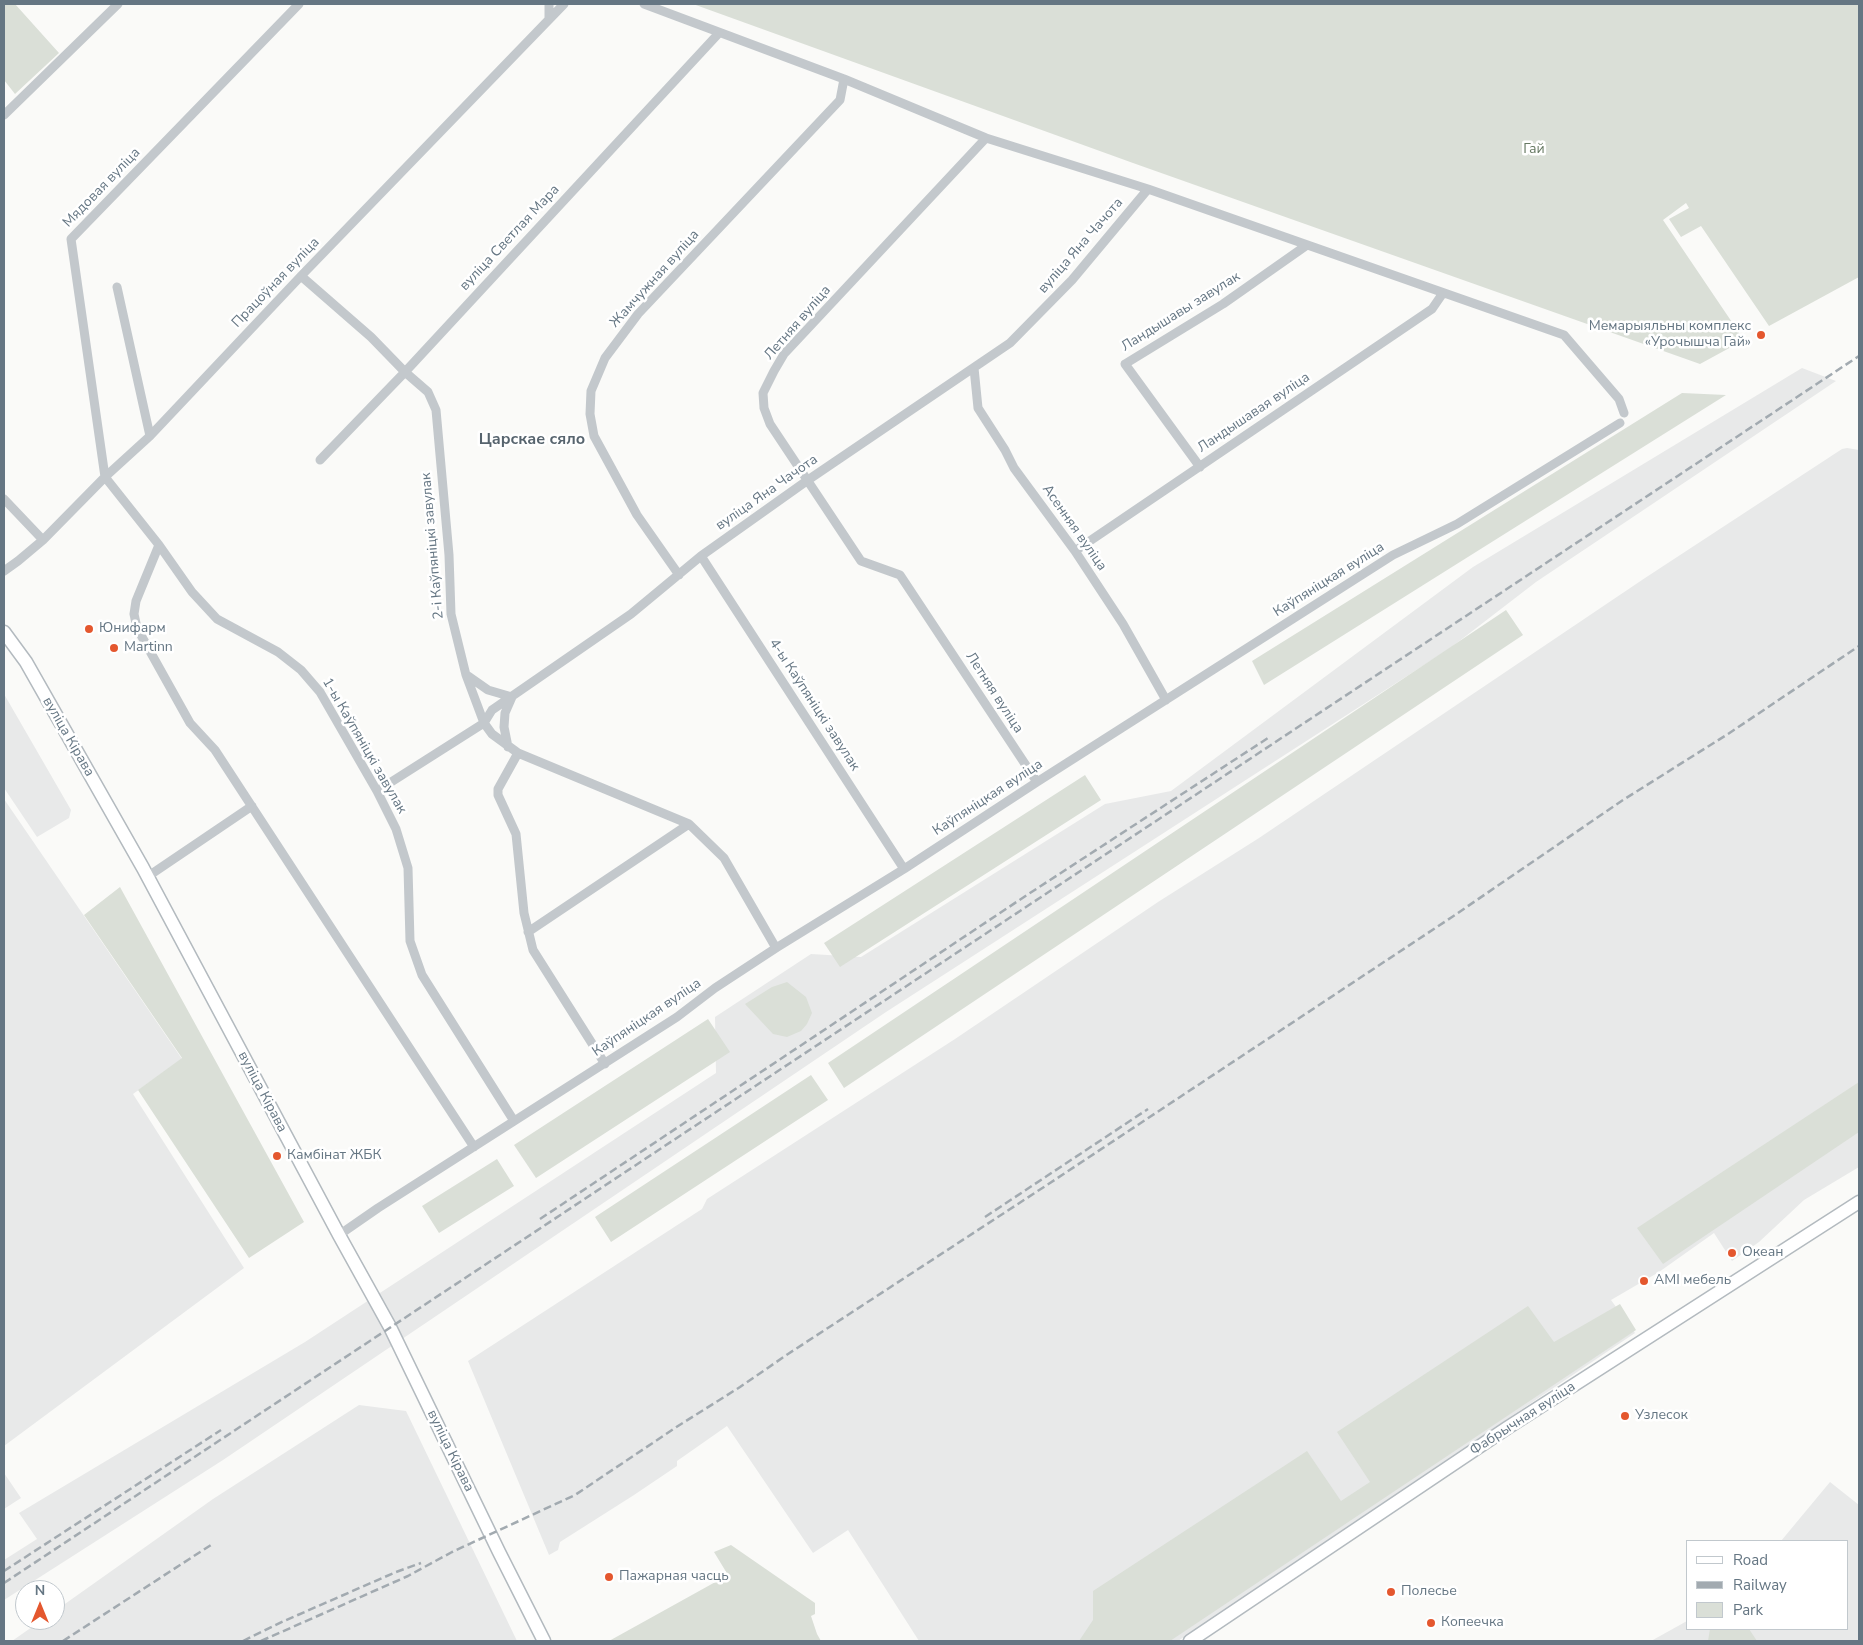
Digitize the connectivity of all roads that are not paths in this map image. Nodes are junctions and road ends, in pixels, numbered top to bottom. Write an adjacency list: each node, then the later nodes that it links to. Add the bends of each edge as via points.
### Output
1 (118, 4): 9 (street)
2 (299, 4): 23 (street, Мядовая вуліца, via 71,239)
3 (549, 4): 6 (street)
4 (564, 4): 6 (street, Працоўная вуліца)
5 (644, 4): 7 (street)
6 (549, 19): 13 (street, Працоўная вуліца)
7 (719, 33): 8 (street); 17 (street, вуліца Светлая Мара)
8 (844, 79): 10 (street); 31 (street, Жамчужная вуліца, via 840,100 638,314 605,358 591,391 590,414 594,436 637,515)
9 (4, 115)
10 (986, 138): 11 (street); 24 (street, Летняя вуліца, via 784,354 774,371 763,393 764,408 770,424)
11 (1148, 189): 12 (street); 16 (street, вуліца Яна Чачота, via 1072,280 1010,343)
12 (1307, 245): 15 (street); 22 (street, Ландышавы завулак, via 1223,304 1125,364)
13 (301, 276): 17 (street, 2-і Каўпяніцкі завулак); 20 (street, Працоўная вуліца)
14 (117, 287): 20 (street)
15 (1443, 293): 18 (street, via 1564,335 1619,399); 22 (street, Ландышавая вуліца, via 1432,309)
16 (974, 368): 24 (street, вуліца Яна Чачота); 28 (street, Асенняя вуліца, via 978,408 1014,468)
17 (405, 372): 21 (street, вуліца Светлая Мара); 33 (street, 2-і Каўпяніцкі завулак, via 428,392 436,410 451,614)
18 (1624, 413)
19 (1620, 423): 35 (street, Каўпяніцкая вуліца, via 1457,524 1393,555)
20 (150, 436): 23 (street, Працоўная вуліца)
21 (320, 460)
22 (1200, 467): 28 (street, Ландышавая вуліца)
23 (105, 477): 26 (street, Працоўная вуліца); 27 (street, 1-ы Каўпяніцкі завулак)
24 (808, 480): 29 (street, вуліца Яна Чачота); 39 (street, Летняя вуліца, via 861,561 900,575)
25 (4, 499): 26 (street)
26 (43, 540): 30 (street, Працоўная вуліца)
27 (159, 546): 40 (street, 1-ы Каўпяніцкі завулак, via 192,592 217,619 278,652 301,670 320,692); 41 (street, via 136,601 137,628 190,722 216,750)
28 (1075, 551): 35 (street, Асенняя вуліца, via 1123,624)
29 (701, 556): 31 (street, вуліца Яна Чачота); 43 (street, 4-ы Каўпяніцкі завулак)
30 (4, 571)
31 (679, 575): 34 (street, вуліца Яна Чачота, via 631,614)
32 (4, 632): 44 (main road, вуліца Кірава, via 26,662)
33 (466, 674): 34 (street, via 488,690); 36 (street, 2-і Каўпяніцкі завулак)
34 (512, 697): 36 (street, вуліца Яна Чачота, via 492,710); 37 (street, via 505,713)
35 (1166, 700): 39 (street, Каўпяніцкая вуліца)
36 (484, 722): 37 (street, 2-і Каўпяніцкі завулак, via 492,734); 40 (street, вуліца Яна Чачота)
37 (508, 747): 38 (street, 2-і Каўпяніцкі завулак)
38 (518, 753): 42 (street, 2-і Каўпяніцкі завулак); 45 (street, via 498,789 498,795 516,834)
39 (1037, 782): 43 (street, Каўпяніцкая вуліца)
40 (377, 790): 48 (street, 1-ы Каўпяніцкі завулак, via 396,829 408,868 410,941 422,975)
41 (252, 806): 44 (street); 49 (street)
42 (689, 824): 45 (street); 46 (street, 2-і Каўпяніцкі завулак, via 724,858)
43 (904, 869): 46 (street, Каўпяніцкая вуліца)
44 (147, 877): 51 (main road, вуліца Кірава)
45 (528, 932): 47 (street, via 533,950)
46 (776, 948): 47 (street, Каўпяніцкая вуліца)
47 (605, 1064): 48 (street, Каўпяніцкая вуліца)
48 (514, 1121): 49 (street, Каўпяніцкая вуліца)
49 (474, 1147): 51 (street, Каўпяніцкая вуліца)
50 (1859, 1202): 53 (main road, Фабрычная вуліца, via 1507,1428)
51 (339, 1235): 52 (main road, вуліца Кірава, via 390,1327)
52 (544, 1641)
53 (1190, 1641)

